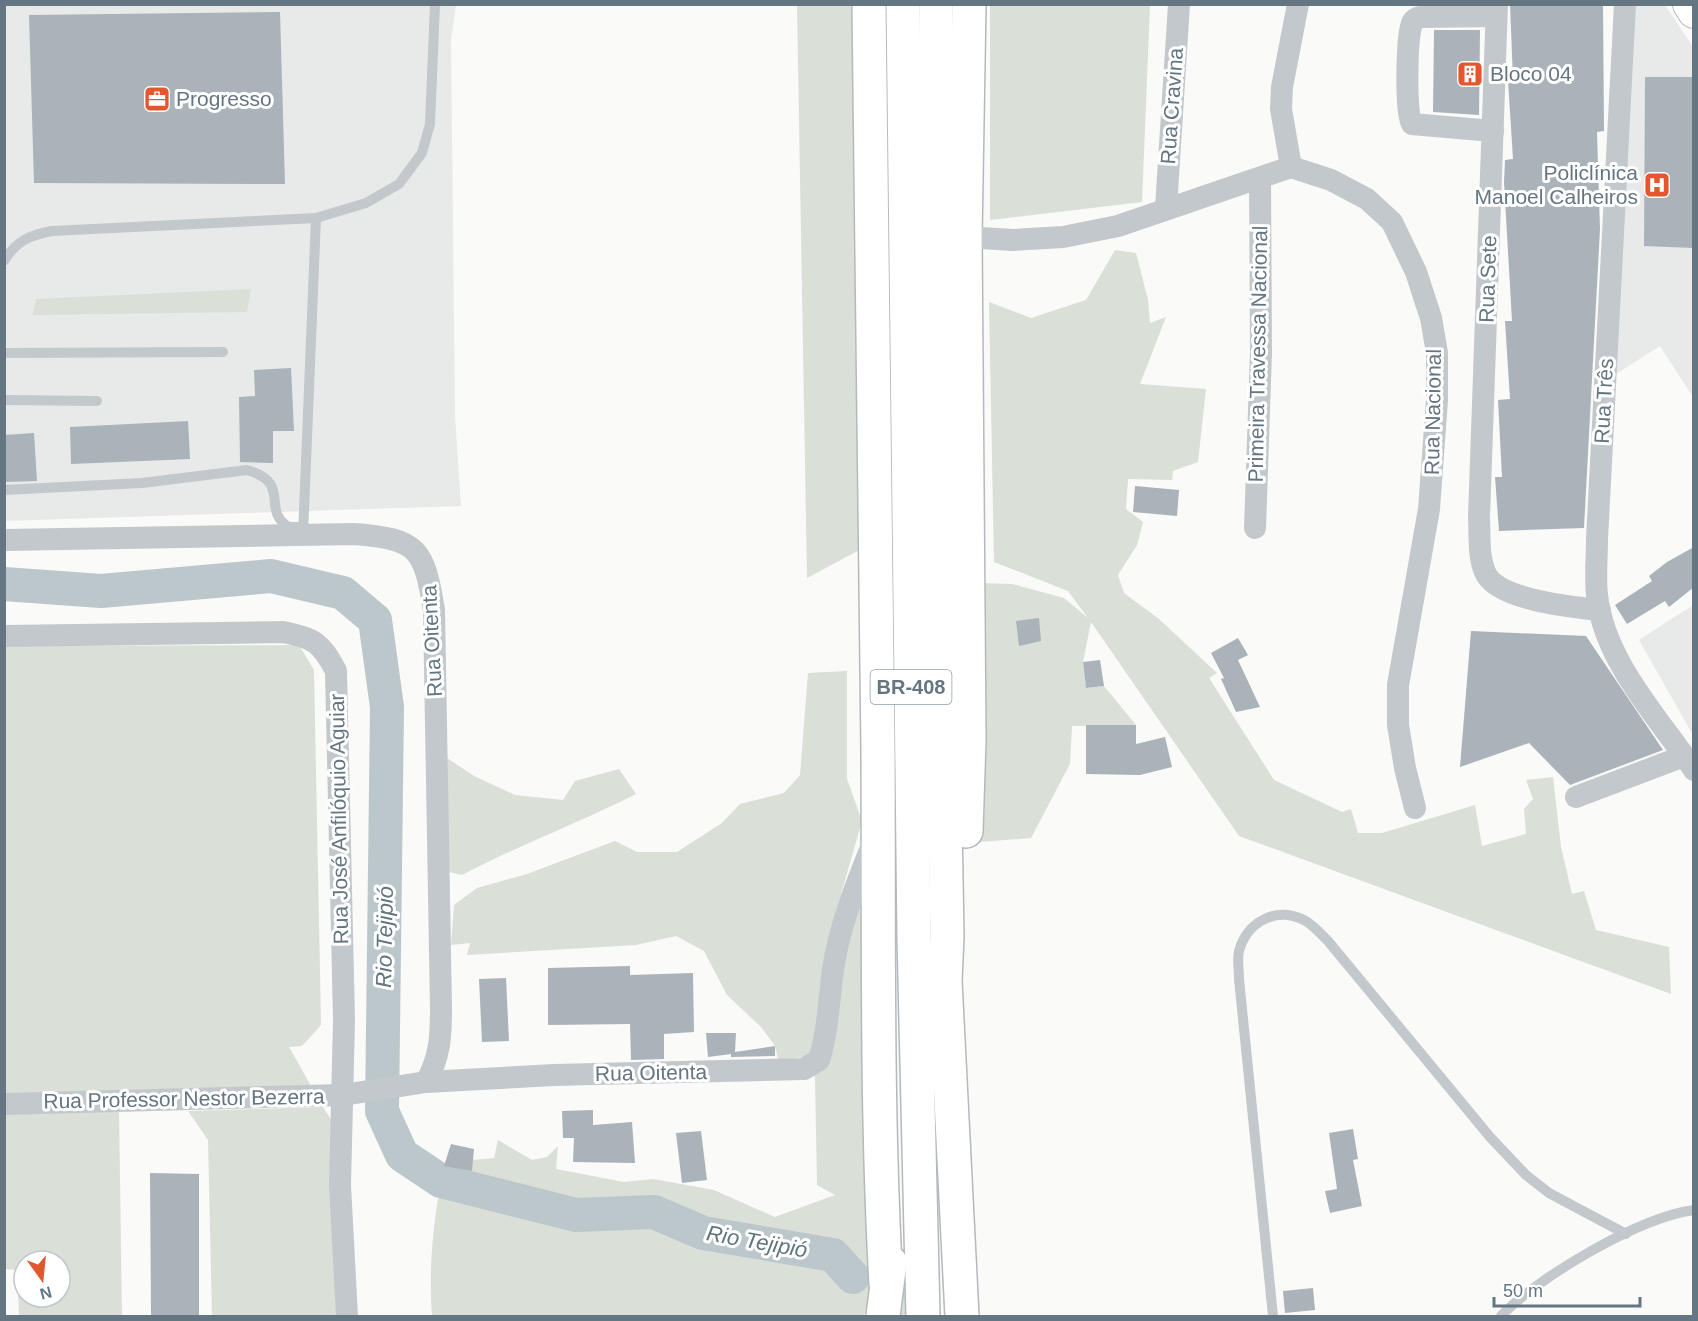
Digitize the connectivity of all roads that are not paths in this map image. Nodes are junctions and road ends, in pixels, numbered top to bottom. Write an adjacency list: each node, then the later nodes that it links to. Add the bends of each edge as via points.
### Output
1 (435, 4): 16 (lane, via 430,124 422,153 399,184 366,203)
2 (869, 4): 32 (highway)
3 (903, 4): 38 (highway, BR-408)
4 (936, 4): 33 (highway, BR-408, via 935,250)
5 (969, 4): 17 (highway)
6 (1179, 4): 15 (street, Rua Cravina)
7 (1298, 4): 13 (street, via 1281,109)
8 (1625, 4): 27 (street, Rua Três, via 1597,539)
9 (1689, 4): 11 (street)
10 (1497, 10): 12 (street, Rua Sete); 12 (street, via 1415,19 1410,28 1409,47 1410,122 1417,126)
11 (1694, 12)
12 (1493, 131): 27 (street, Rua Sete, via 1479,517 1481,558 1485,574 1494,584 1557,605)
13 (1291, 167): 14 (street); 31 (street, Rua Nacional, via 1331,180 1367,199 1392,222 1416,272 1431,318 1437,353 1434,469 1421,566 1398,685 1398,724)
14 (1260, 180): 15 (street); 24 (street, Primeira Travessa Nacional, via 1261,352)
15 (1166, 208): 17 (street, via 1118,226 1064,237)
16 (316, 218): 18 (lane, via 52,231 19,242); 25 (lane)
17 (965, 237): 33 (highway, via 967,806 964,867)
18 (4, 261)
19 (223, 352): 20 (lane)
20 (4, 353)
21 (4, 400): 22 (lane)
22 (97, 401)
23 (4, 490): 25 (lane, via 160,482 247,470 264,474 272,482 282,523)
24 (1255, 528)
25 (303, 531): 26 (street, Rua Oitenta); 34 (street, Rua Oitenta, via 385,536 407,544 422,557 428,575 434,610 441,1042 436,1064)
26 (4, 540)
27 (1600, 610): 29 (street, Rua Três, via 1621,664)
28 (4, 636): 36 (street, Rua José Anfilóquio Aguiar, via 243,631 307,636 323,647 336,671)
29 (1689, 763): 30 (street)
30 (1576, 797)
31 (1415, 808)
32 (879, 830): 34 (street, Rua Oitenta, via 842,930 819,1060 804,1069 554,1074); 41 (highway, via 880,1183)
33 (947, 936): 45 (highway, BR-408, via 945,981)
34 (426, 1082): 35 (street, Rua Oitenta)
35 (397, 1086): 36 (street, Rua Professor Nestor Bezerra)
36 (353, 1094): 37 (street, Rua Professor Nestor Bezerra); 42 (street, Rua José Anfilóquio Aguiar, via 340,1185)
37 (4, 1104)
38 (917, 1119): 41 (highway); 44 (highway, BR-408)
39 (1694, 1210): 40 (lane)
40 (1626, 1234): 46 (lane, via 1526,1175 1328,941 1305,920 1285,913 1269,916 1254,924 1244,937 1239,971); 47 (lane, via 1565,1266)
41 (886, 1284): 43 (highway)
42 (347, 1317)
43 (884, 1317)
44 (923, 1317)
45 (962, 1317)
46 (1273, 1317)
47 (1501, 1317)

